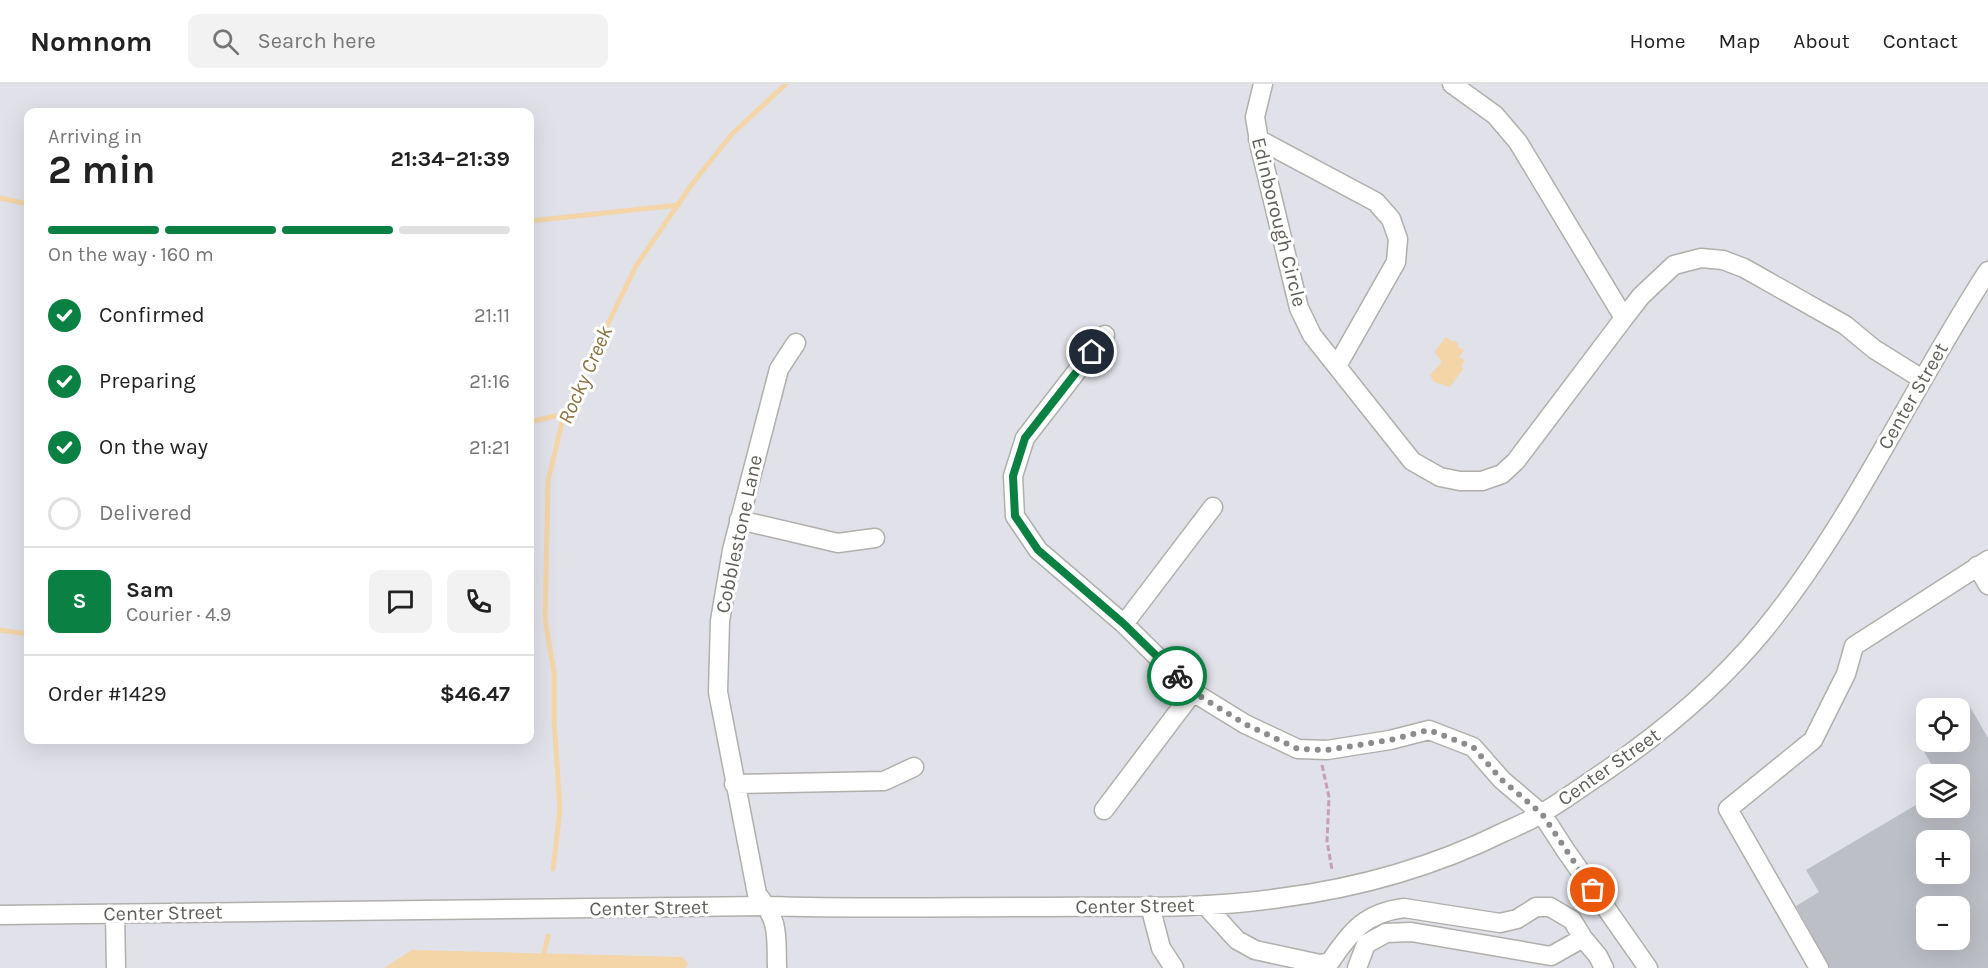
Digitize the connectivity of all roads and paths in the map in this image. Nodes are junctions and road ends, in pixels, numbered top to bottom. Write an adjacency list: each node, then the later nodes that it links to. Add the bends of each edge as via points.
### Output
1 (1263, 84): 3 (street, Edinborough Circle, via 1255,117)
2 (1452, 84): 5 (street, via 1495,115 1518,142)
3 (1258, 139): 8 (street, Edinborough Circle, via 1299,308 1312,335); 8 (street, via 1376,202 1391,219 1398,239 1396,262)
4 (1988, 272): 9 (street, Center Street)
5 (1624, 318): 8 (street, Edinborough Circle, via 1516,461 1502,474 1482,481 1440,477 1412,460); 9 (street, Edinborough Circle, via 1674,265 1701,258 1724,260 1845,325)
6 (1105, 335): 15 (street, via 1025,438 1013,476 1015,516 1038,550)
7 (796, 343): 11 (street, Cobblestone Lane, via 779,369)
8 (1337, 366)
9 (1922, 379): 21 (street, Center Street, via 1816,559 1762,632 1708,690 1667,726)
10 (1214, 507): 15 (street)
11 (739, 520): 12 (street, via 838,543); 19 (street, Cobblestone Lane, via 720,621 718,692)
12 (875, 538)
13 (1983, 563): 14 (street); 36 (street, via 1854,646 1846,674 1813,740 1728,809)
14 (1988, 585)
15 (1124, 624): 16 (street)
16 (1193, 692): 17 (street, via 1245,724 1298,749); 20 (street)
17 (1319, 750): 21 (street, via 1429,730 1473,747 1502,780); 22 (path, via 1329,797 1327,841)
18 (914, 767): 19 (street, via 884,781)
19 (734, 784): 24 (street, Cobblestone Lane, via 757,894)
20 (1104, 810)
21 (1542, 814): 23 (street, Center Street, via 1456,854 1356,885 1279,899); 35 (street)
22 (1332, 870)
23 (1204, 904): 25 (street, Center Street); 29 (street, via 1237,940 1255,950)
24 (767, 906): 25 (street, Center Street); 26 (street, Center Street); 31 (street, Cobblestone Lane, via 775,921)
25 (1150, 906): 32 (street, via 1161,948)
26 (115, 914): 27 (street, Center Street); 30 (street)
27 (0, 915)
28 (1583, 938): 29 (street, via 1572,920 1550,907 1536,907 1517,919 1500,923 1404,908 1372,916 1358,925); 33 (street, via 1551,956 1411,932 1386,933 1366,944); 34 (street)
29 (1338, 965)
30 (116, 968)
31 (777, 968)
32 (1174, 968)
33 (1357, 968)
34 (1604, 968)
35 (1648, 968)
36 (1820, 968)

